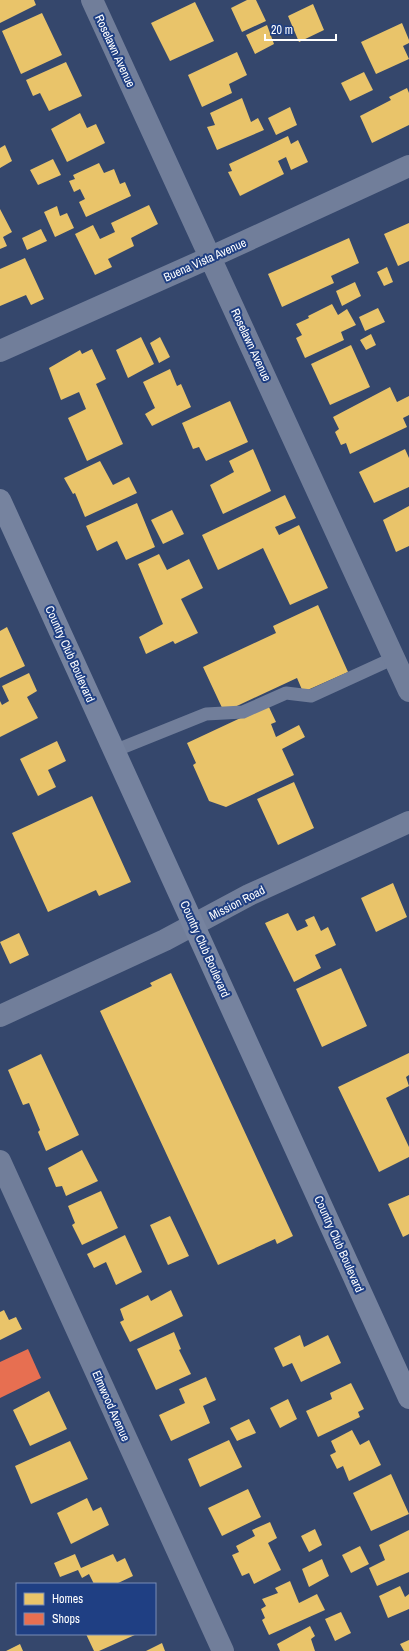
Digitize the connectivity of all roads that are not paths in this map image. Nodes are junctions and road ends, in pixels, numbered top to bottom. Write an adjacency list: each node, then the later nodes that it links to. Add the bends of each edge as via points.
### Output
1 (92, 0): 3 (street, Roselawn Avenue)
2 (409, 166): 3 (street, Buena Vista Avenue)
3 (211, 257): 4 (street, Buena Vista Avenue); 6 (street, Roselawn Avenue)
4 (0, 351)
5 (0, 500): 8 (street, Country Club Boulevard)
6 (394, 658): 7 (street, Roselawn Avenue); 8 (lane, via 311,696 286,693 243,712 206,714)
7 (409, 691)
8 (114, 751): 10 (street, Country Club Boulevard)
9 (409, 822): 10 (street, Mission Road, via 249,895)
10 (194, 925): 11 (street, Mission Road); 13 (street, Country Club Boulevard)
11 (0, 1016)
12 (0, 1161): 14 (street, Elmwood Avenue)
13 (409, 1398)
14 (223, 1651)

